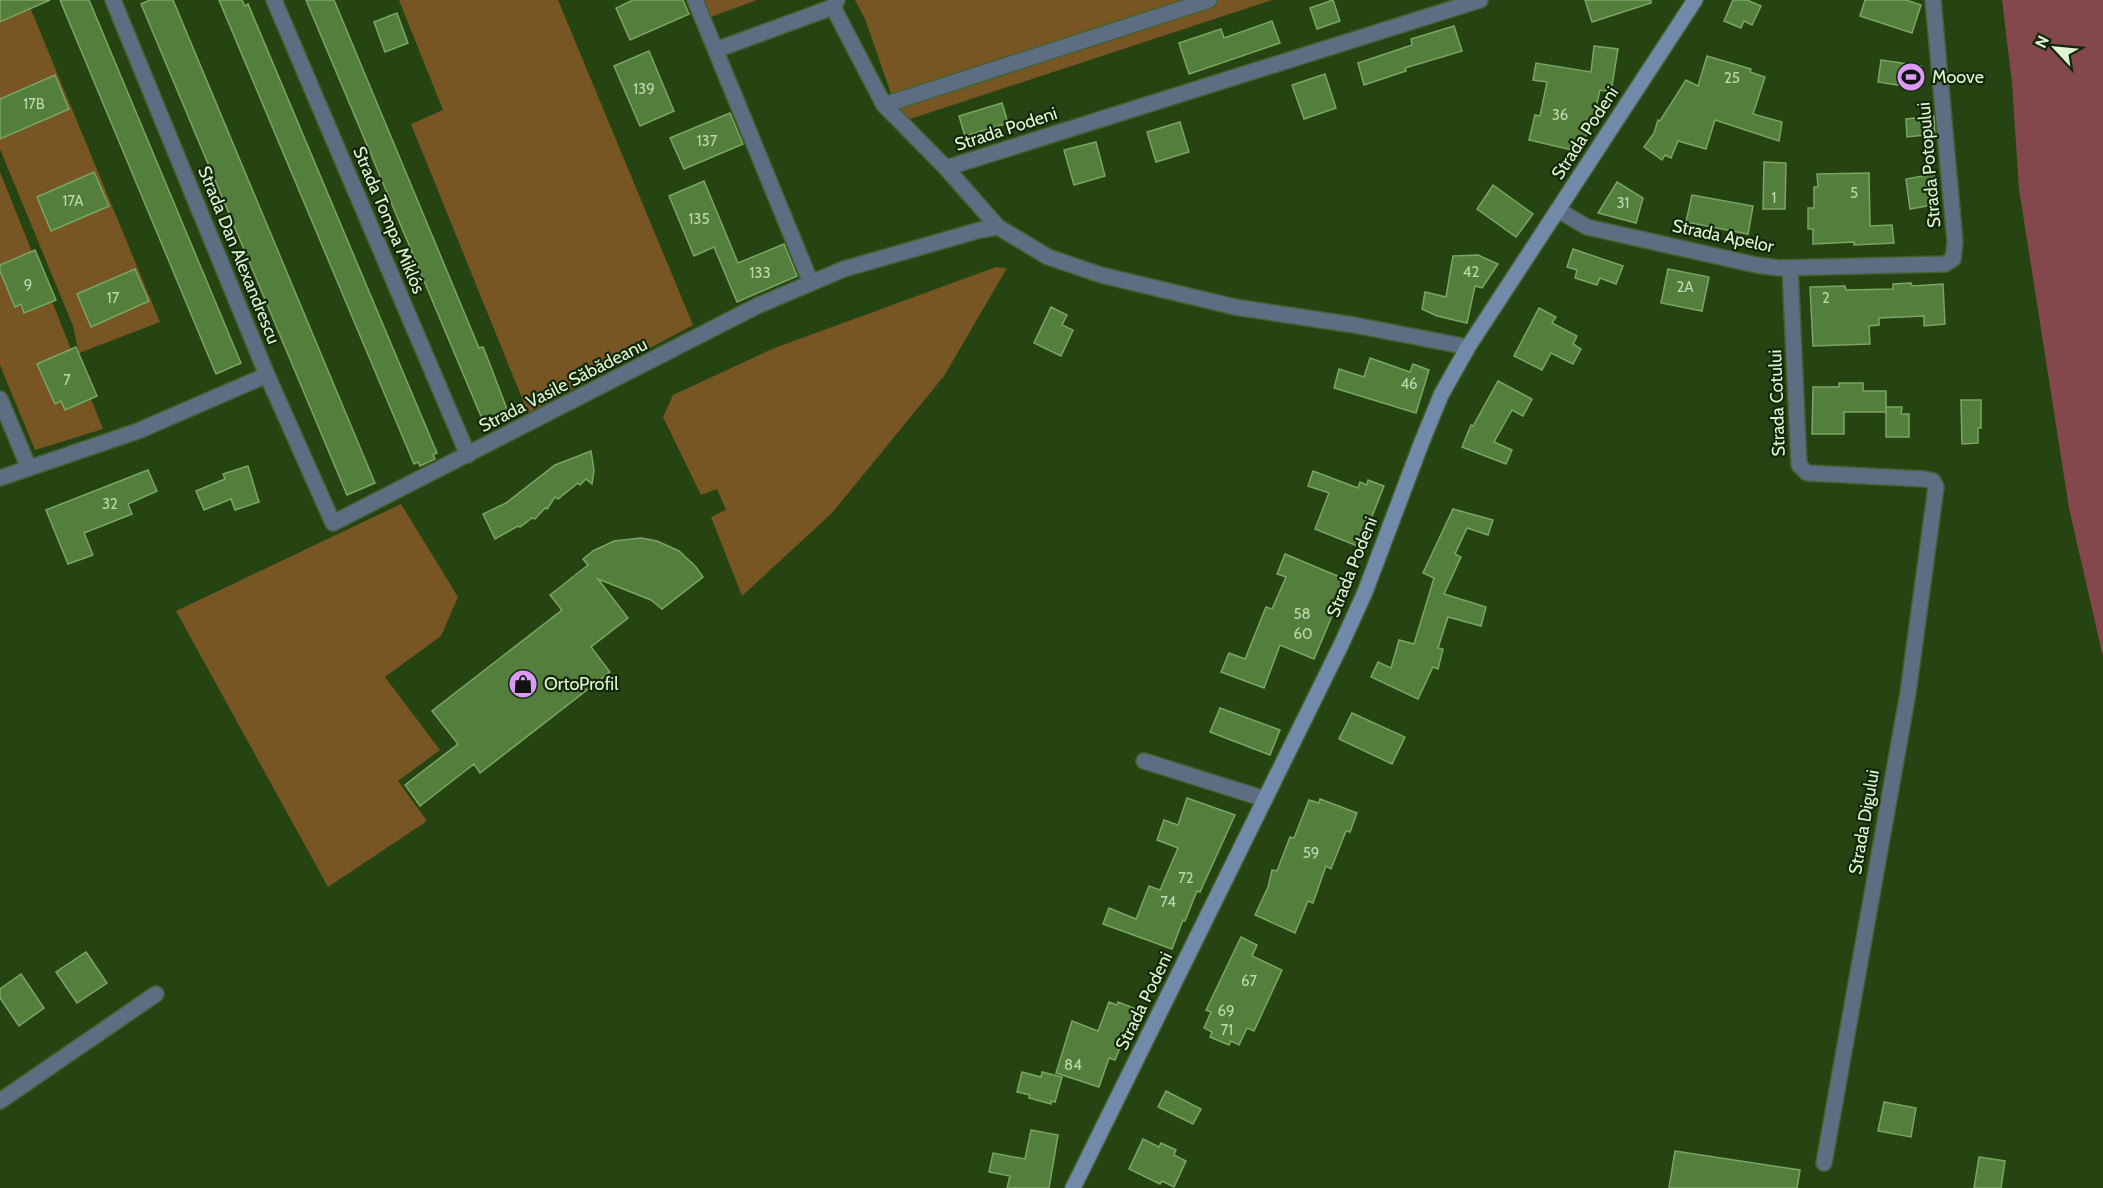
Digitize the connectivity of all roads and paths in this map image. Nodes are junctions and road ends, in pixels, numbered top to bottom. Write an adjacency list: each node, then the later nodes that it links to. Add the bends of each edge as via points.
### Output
1 (113, 0): 18 (street, Strada Dan Alexandrescu)
2 (274, 0): 20 (street, Strada Tompa Miklós)
3 (695, 0): 9 (street)
4 (1209, 0): 10 (street)
5 (1480, 0): 11 (street, Strada Podeni)
6 (1695, 0): 12 (main road, Strada Podeni)
7 (1933, 0): 14 (street, Strada Potopului)
8 (835, 4): 9 (street); 10 (street)
9 (716, 50): 16 (street)
10 (884, 105): 11 (street)
11 (946, 168): 13 (street, Strada Podeni)
12 (1558, 210): 15 (street, Strada Apelor, via 1587,227); 17 (main road, Strada Podeni)
13 (998, 226): 16 (street, Strada Vasile Săbădeanu, via 844,269); 17 (street, Strada Podeni, via 1048,256 1101,275 1236,307)
14 (1954, 255): 15 (street, Strada Apelor, via 1945,264)
15 (1790, 268): 23 (street, Strada Cotului, via 1799,465 1807,473 1925,479)
16 (811, 283): 20 (street, Strada Vasile Săbădeanu, via 757,306)
17 (1468, 347): 26 (main road, Strada Podeni, via 1420,444 1365,592)
18 (267, 375): 21 (street, via 166,420); 24 (street, Strada Dan Alexandrescu)
19 (0, 399): 21 (street)
20 (468, 455): 24 (street, Strada Vasile Săbădeanu)
21 (29, 468): 22 (street)
22 (0, 478)
23 (1936, 487): 29 (street, Strada Digului, via 1908,693)
24 (333, 523)
25 (1144, 761): 26 (street)
26 (1265, 799): 30 (main road, Strada Podeni)
27 (156, 994): 28 (street)
28 (0, 1101)
29 (1824, 1163)
30 (1073, 1188)

